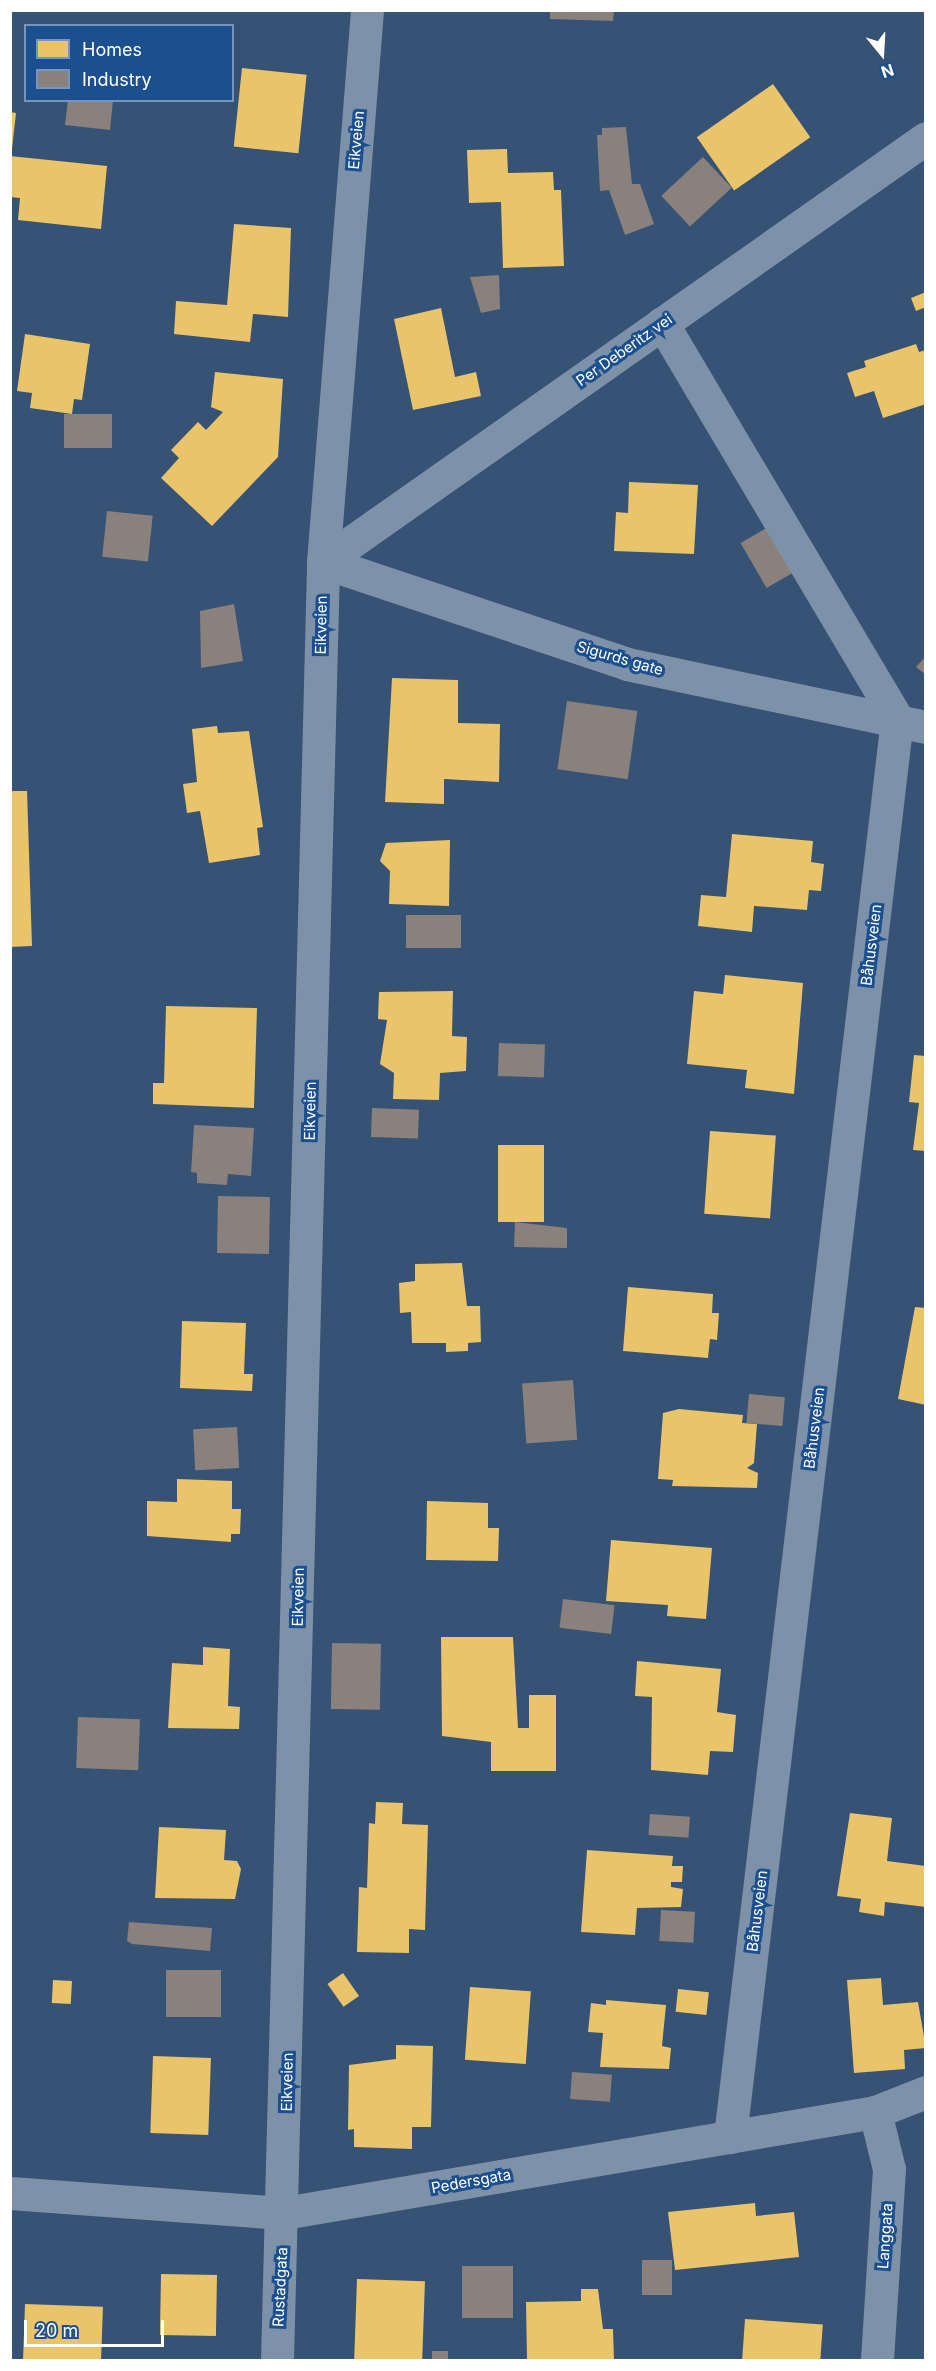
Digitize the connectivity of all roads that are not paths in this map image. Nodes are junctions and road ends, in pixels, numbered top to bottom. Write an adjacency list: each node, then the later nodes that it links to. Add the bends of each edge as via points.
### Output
1 (367, 10): 4 (street, Eikveien)
2 (926, 138): 3 (street, Per Deberitz vei)
3 (662, 323): 4 (street, Per Deberitz vei); 5 (street)
4 (323, 562): 5 (street, Sigurds gate, via 627,664); 10 (street, Eikveien)
5 (911, 723): 8 (street, Båhusveien)
6 (926, 2092): 7 (street, Pedersgata)
7 (875, 2112): 8 (street, Pedersgata); 12 (street, Langgata, via 889,2169)
8 (730, 2137): 10 (street, Pedersgata)
9 (10, 2193): 10 (street, Pedersgata)
10 (284, 2213): 11 (street, Rustadgata)
11 (277, 2361)
12 (877, 2361)

